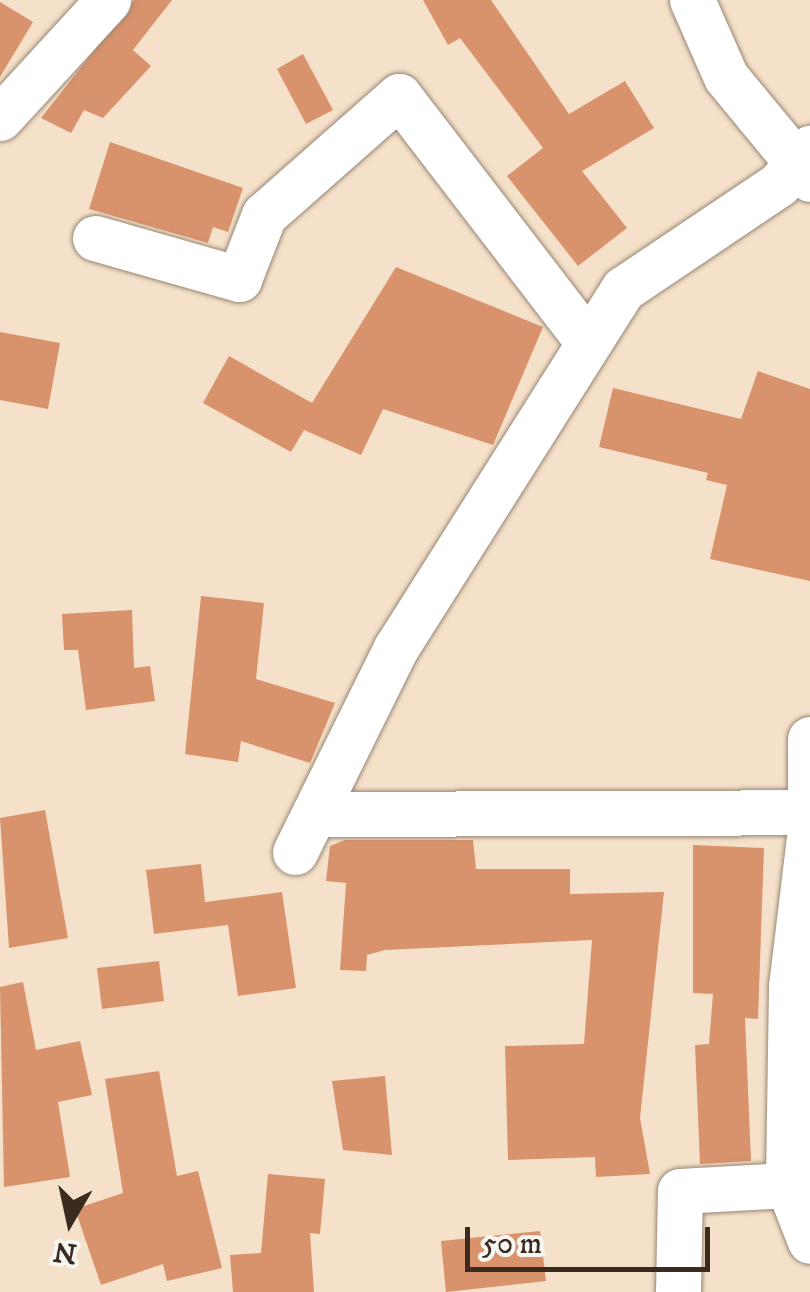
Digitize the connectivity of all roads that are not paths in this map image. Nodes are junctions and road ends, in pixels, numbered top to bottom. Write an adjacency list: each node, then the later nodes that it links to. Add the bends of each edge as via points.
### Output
1 (108, 0): 3 (street)
2 (692, 0): 4 (street, via 726,78)
3 (0, 118)
4 (805, 161): 6 (street, via 622,289)
5 (95, 238): 6 (street, via 239,278 264,215 399,96)
6 (586, 340): 9 (street, via 396,648 304,833)
7 (810, 739): 8 (street)
8 (810, 792)
9 (810, 812)
10 (810, 829): 11 (street, via 791,986)
11 (799, 1182): 12 (street); 13 (street, via 680,1191)
12 (810, 1240)
13 (678, 1292)

